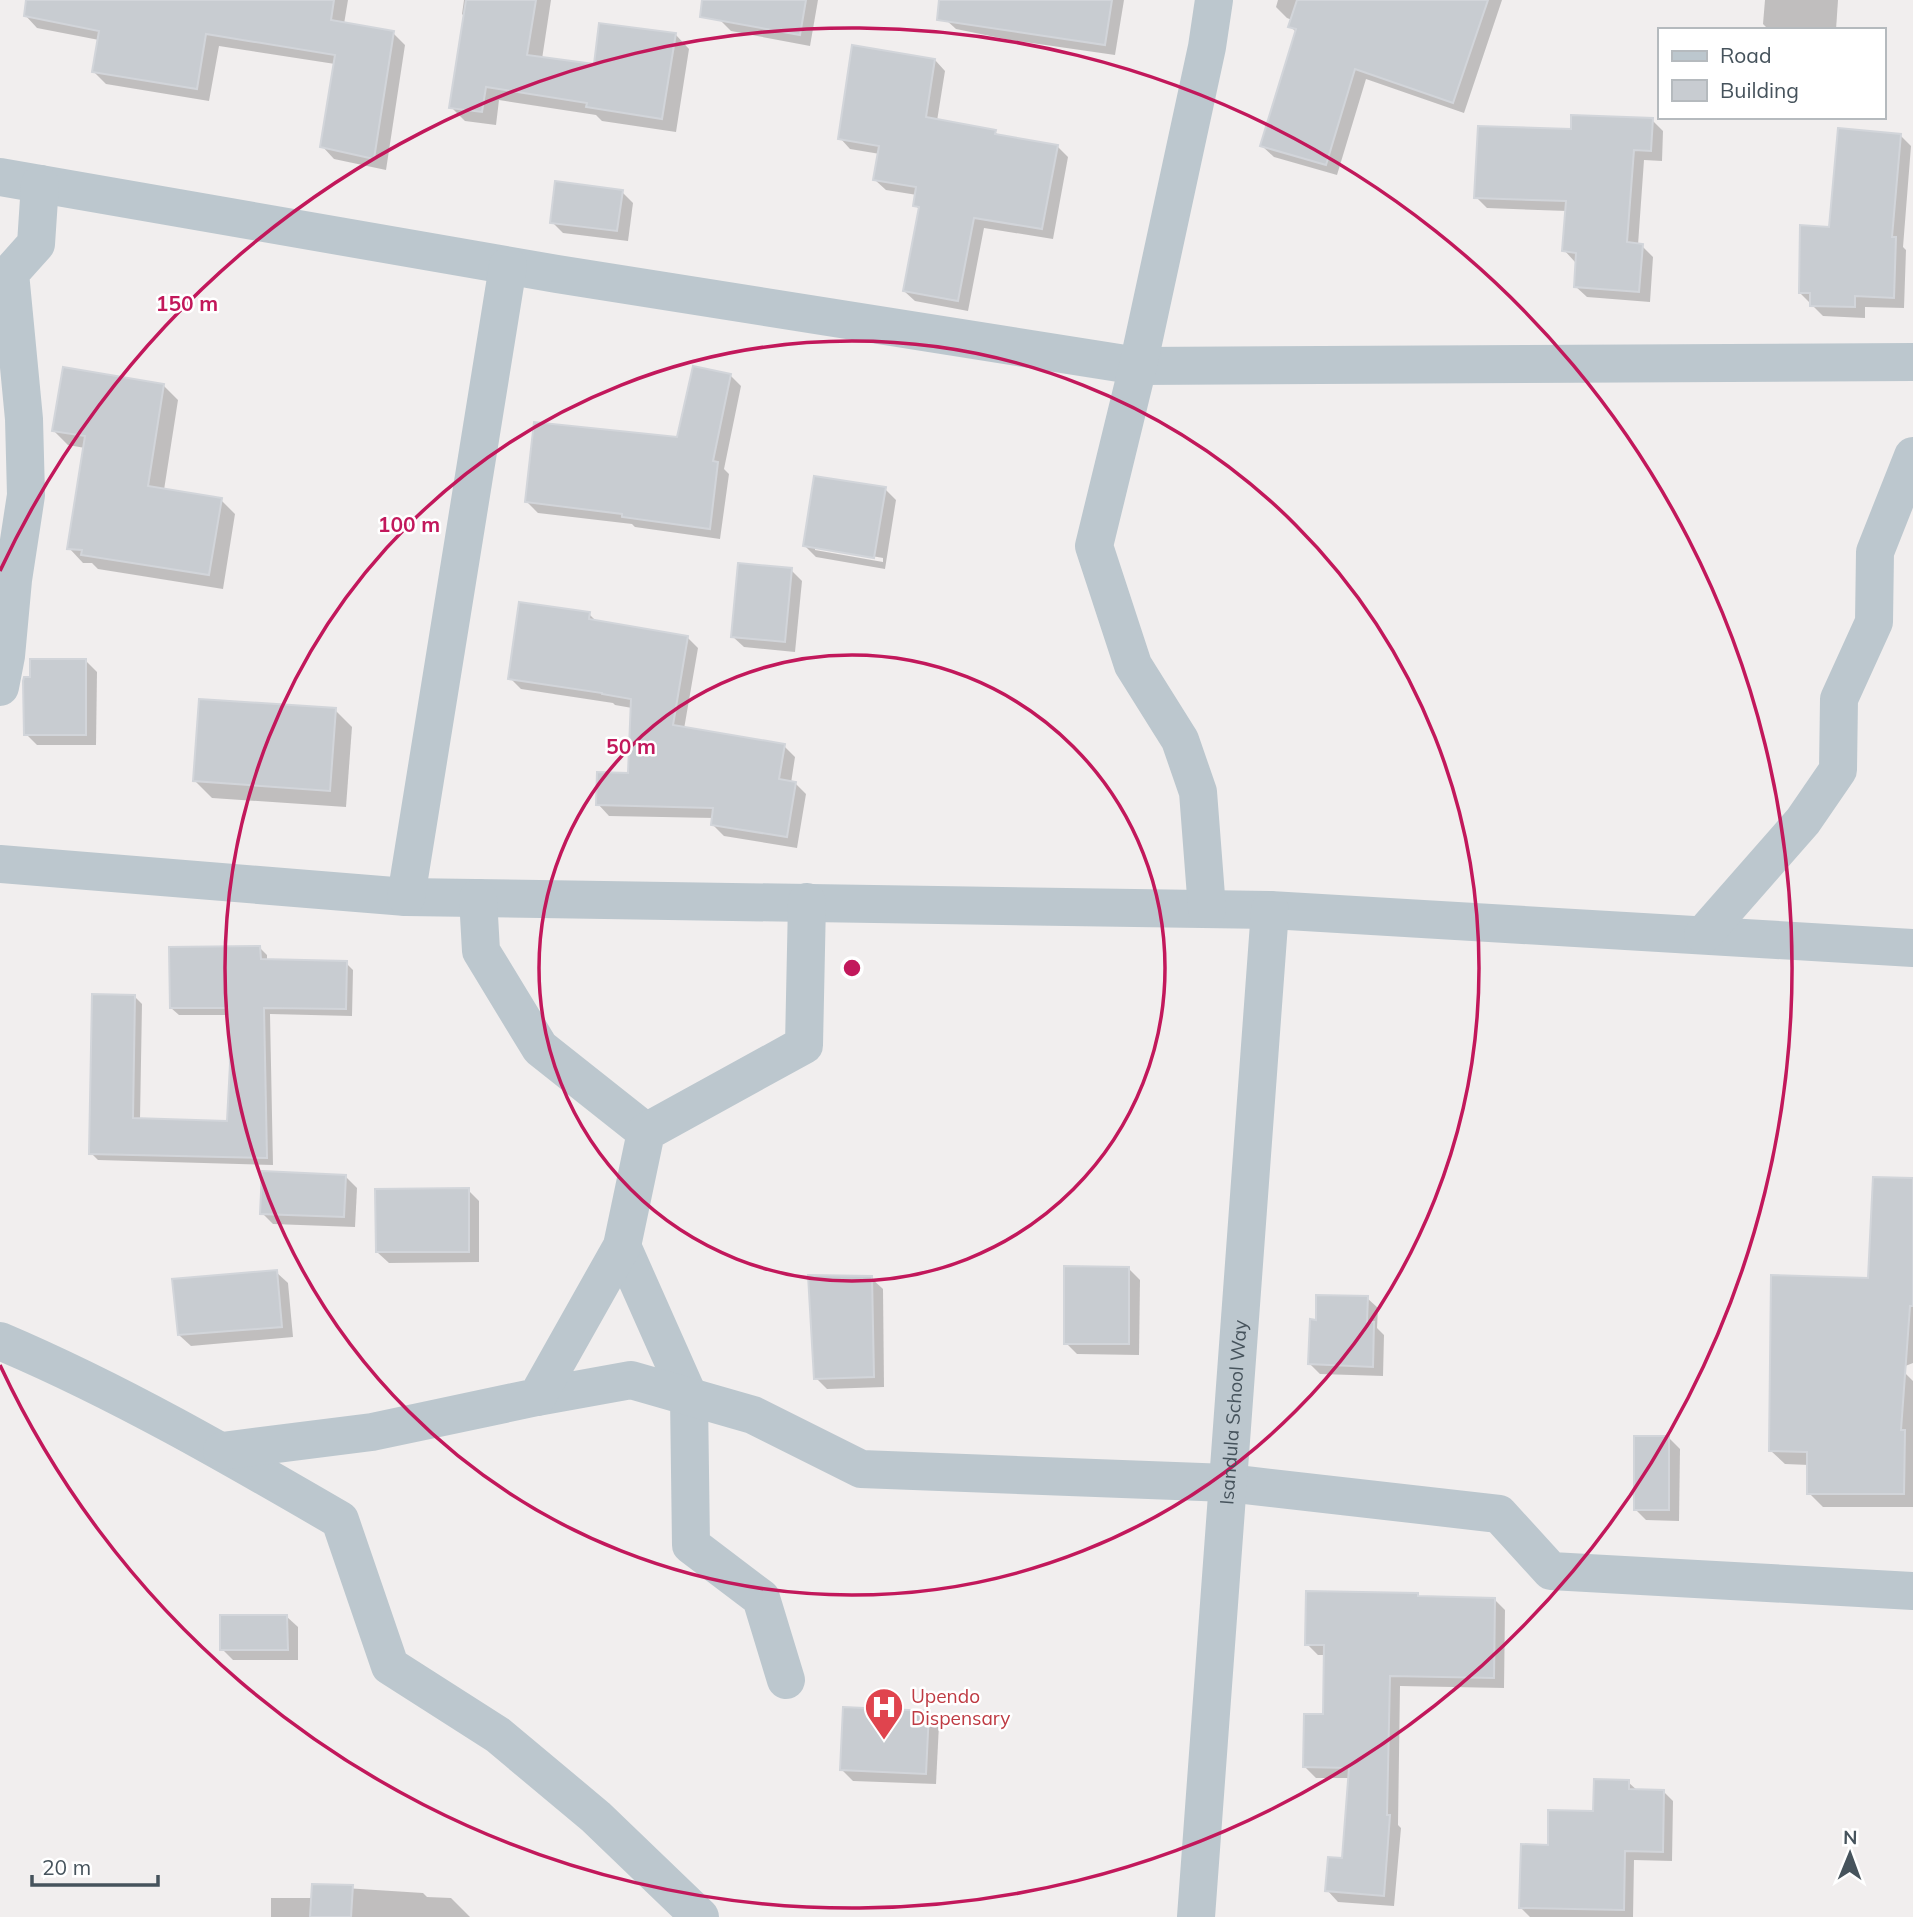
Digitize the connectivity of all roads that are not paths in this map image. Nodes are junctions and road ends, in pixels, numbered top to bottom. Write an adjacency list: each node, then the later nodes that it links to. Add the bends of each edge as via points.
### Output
1 (1214, 0): 6 (street)
2 (0, 177): 3 (street)
3 (40, 184): 4 (street); 8 (street, via 36,244 10,273 26,495)
4 (508, 266): 6 (street); 10 (street)
5 (1913, 362): 6 (street)
6 (1138, 366): 13 (street, via 1094,546 1133,665 1180,740 1198,792)
7 (1913, 456): 15 (street, via 1875,552 1874,622 1839,699 1838,770 1803,821)
8 (0, 687)
9 (0, 864): 10 (street)
10 (406, 897): 11 (street)
11 (478, 898): 12 (street); 17 (street, via 481,951 540,1048)
12 (807, 902): 13 (street); 17 (street, via 804,1045)
13 (1208, 909): 14 (street)
14 (1270, 910): 15 (street); 23 (street, Isandula School Way)
15 (1703, 935): 16 (street)
16 (1913, 948)
17 (646, 1132): 18 (street)
18 (622, 1246): 20 (street); 21 (street)
19 (0, 1342): 22 (street, via 52,1363)
20 (537, 1397): 21 (street, via 631,1380); 22 (street, via 372,1432)
21 (689, 1397): 23 (street, via 753,1416 861,1469); 25 (street, via 691,1545 761,1598)
22 (222, 1451): 26 (street, via 340,1520 390,1665 498,1735 596,1817)
23 (1228, 1483): 24 (street, via 1499,1514 1550,1572); 27 (street, Isandula School Way)
24 (1913, 1591)
25 (786, 1680)
26 (700, 1917)
27 (1196, 1917)

